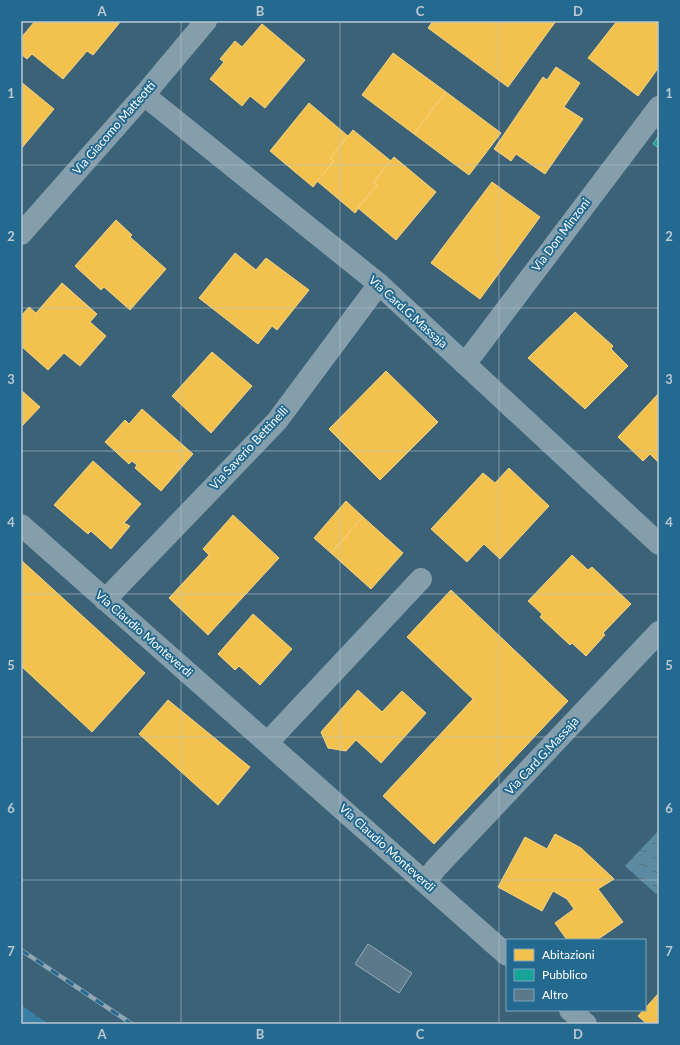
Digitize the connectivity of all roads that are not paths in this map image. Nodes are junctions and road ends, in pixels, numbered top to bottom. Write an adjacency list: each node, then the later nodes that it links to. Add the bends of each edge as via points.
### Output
1 (206, 21): 2 (street, Via Giacomo Matteotti)
2 (144, 95): 4 (street, Via Giacomo Matteotti); 5 (street, Via Card.G.Massaja)
3 (659, 107): 6 (street, Via Don Minzoni)
4 (21, 234)
5 (379, 284): 6 (street, Via Card.G.Massaja); 10 (street, Via Saverio Bettinelli, via 277,421)
6 (465, 364): 8 (street, Via Card.G.Massaja)
7 (21, 525): 10 (street, Via Claudio Monteverdi)
8 (659, 544)
9 (421, 579): 12 (street)
10 (105, 600): 12 (street, Via Claudio Monteverdi)
11 (659, 632): 13 (street, Via Card.G.Massaja, via 436,868)
12 (268, 742): 13 (street, Via Claudio Monteverdi)
13 (426, 882): 14 (street, Via Claudio Monteverdi)
14 (506, 954)
15 (571, 1011): 16 (street)
16 (586, 1024)

